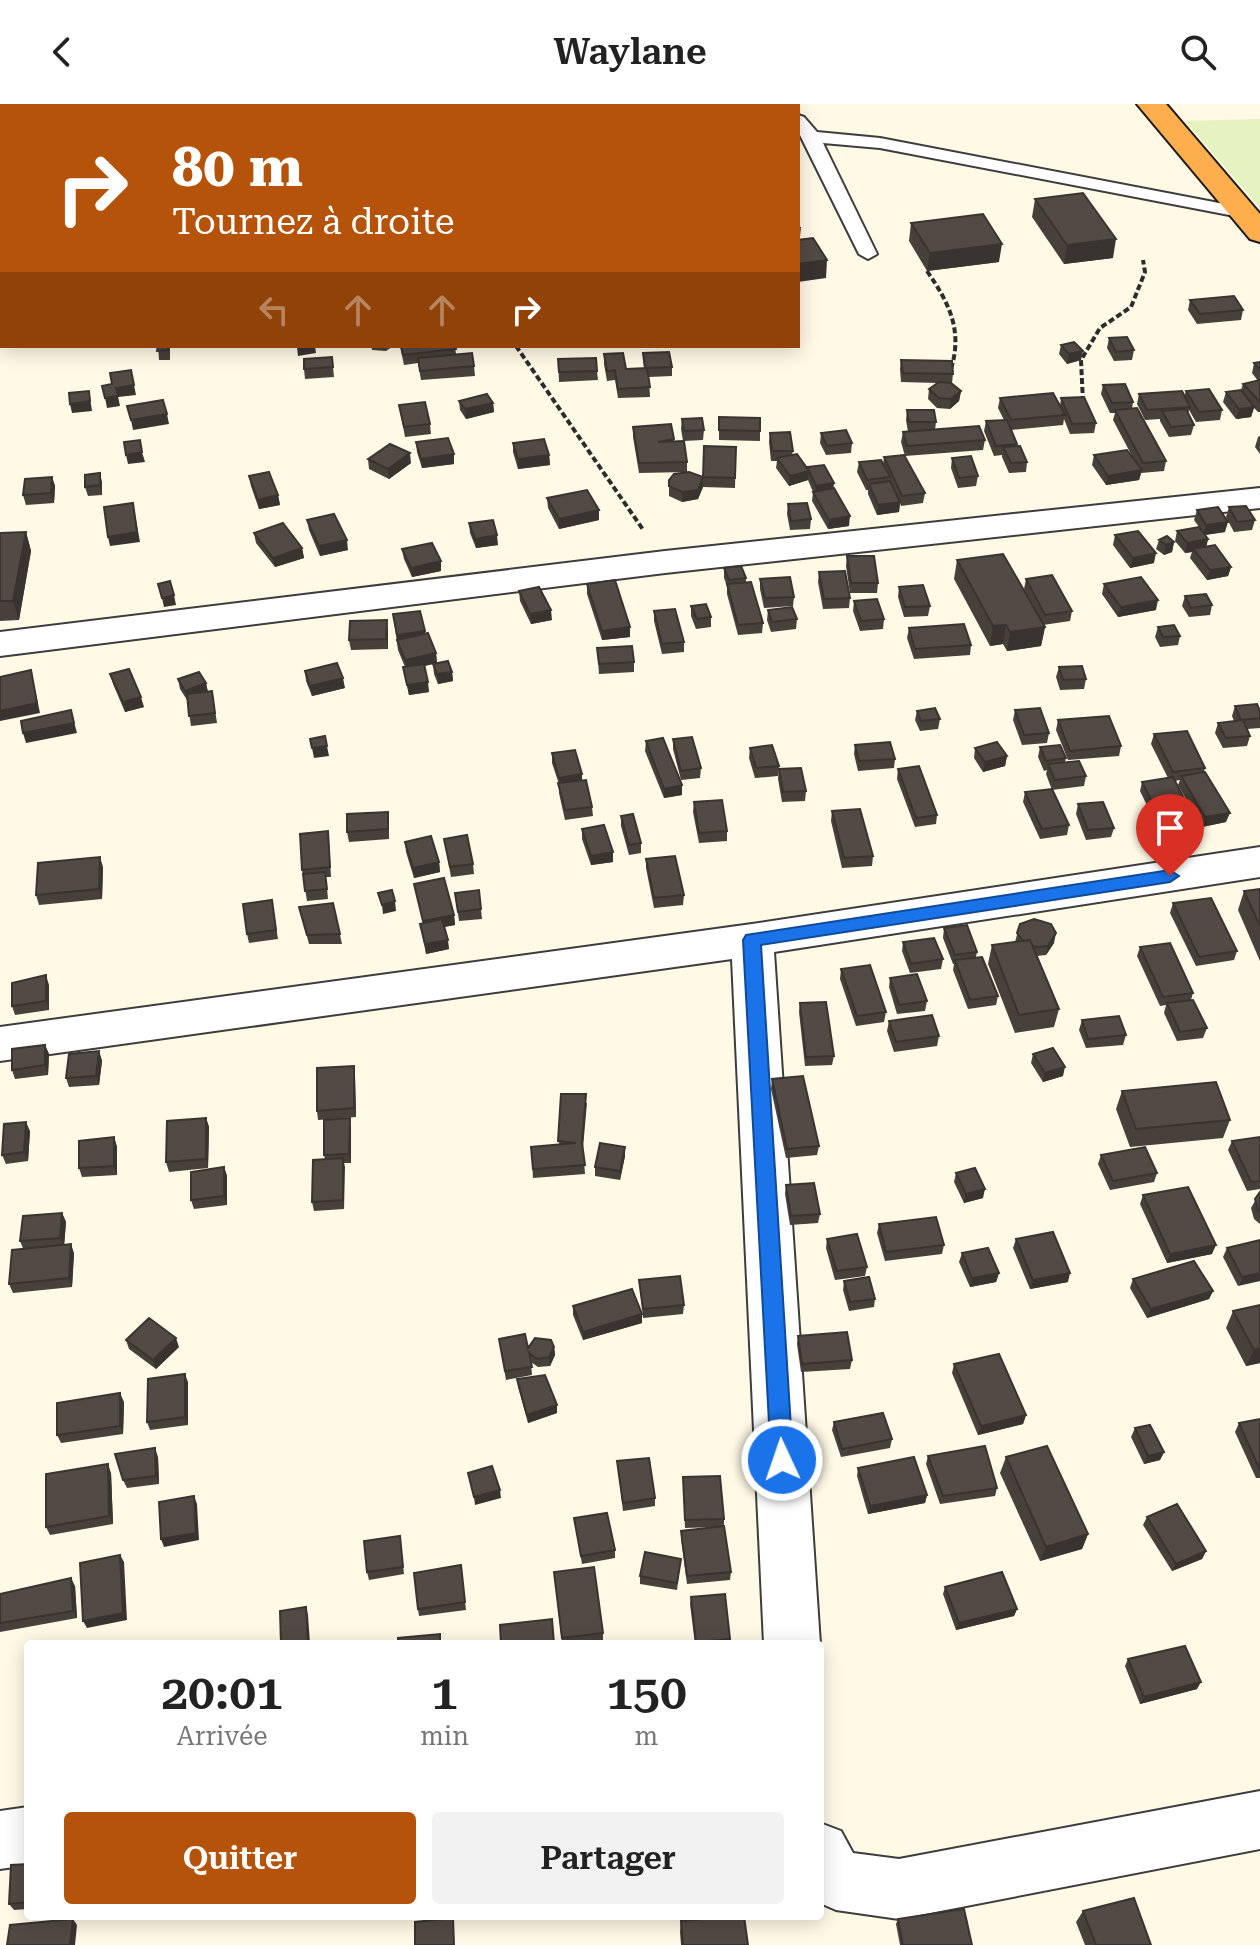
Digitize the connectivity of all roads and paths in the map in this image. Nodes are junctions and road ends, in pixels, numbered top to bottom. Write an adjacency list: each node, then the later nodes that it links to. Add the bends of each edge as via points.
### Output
1 (1151, 104): 4 (highway)
2 (800, 122): 3 (lane)
3 (812, 137): 4 (lane, via 880,143); 5 (lane)
4 (1255, 220)
5 (868, 254)
6 (1143, 260): 10 (path, via 1145,272 1131,307 1100,328 1081,360)
7 (927, 271): 9 (path, via 957,320 957,356)
8 (517, 348): 12 (path)
9 (951, 370)
10 (1082, 406)
11 (1260, 498): 12 (street)
12 (665, 562): 13 (street)
13 (0, 644)
14 (1260, 862): 15 (street)
15 (752, 940): 16 (street); 17 (street)
16 (0, 1044)
17 (792, 1640)
18 (1260, 1820): 21 (street, via 899,1889 836,1880)
19 (24, 1837): 20 (street)
20 (0, 1840)
21 (824, 1859)

